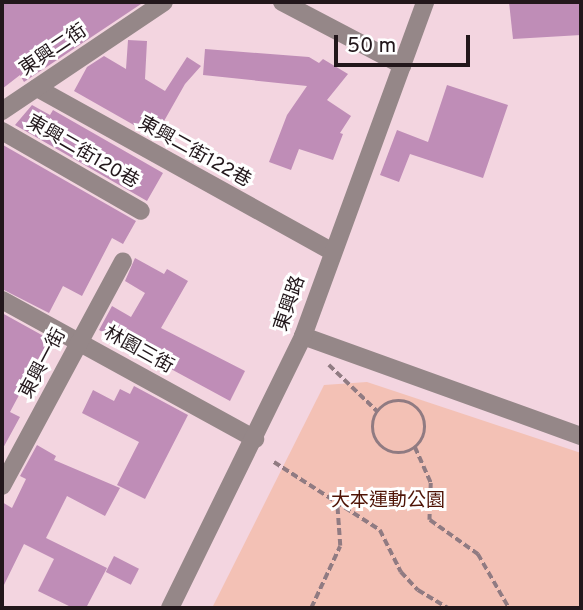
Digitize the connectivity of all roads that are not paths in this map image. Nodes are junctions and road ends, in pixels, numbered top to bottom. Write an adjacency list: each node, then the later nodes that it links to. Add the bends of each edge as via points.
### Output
1 (164, 2): 5 (street, 東興二街)
2 (282, 2): 4 (street)
3 (425, 2): 4 (street, 東興路)
4 (402, 65): 9 (street, 東興路)
5 (37, 88): 6 (street, 東興二街); 9 (street, 東興二街122巷)
6 (2, 111)
7 (2, 131): 8 (street, 東興二街120巷)
8 (141, 211)
9 (331, 251): 12 (street, 東興路)
10 (123, 261): 13 (street, 東興一街)
11 (2, 300): 13 (street, 林園三街)
12 (303, 336): 14 (street); 15 (street, 東興路)
13 (79, 343): 15 (street, 林園三街); 16 (street, 東興一街)
14 (581, 436)
15 (255, 439): 17 (street, 東興路)
16 (2, 486)
17 (170, 608)

